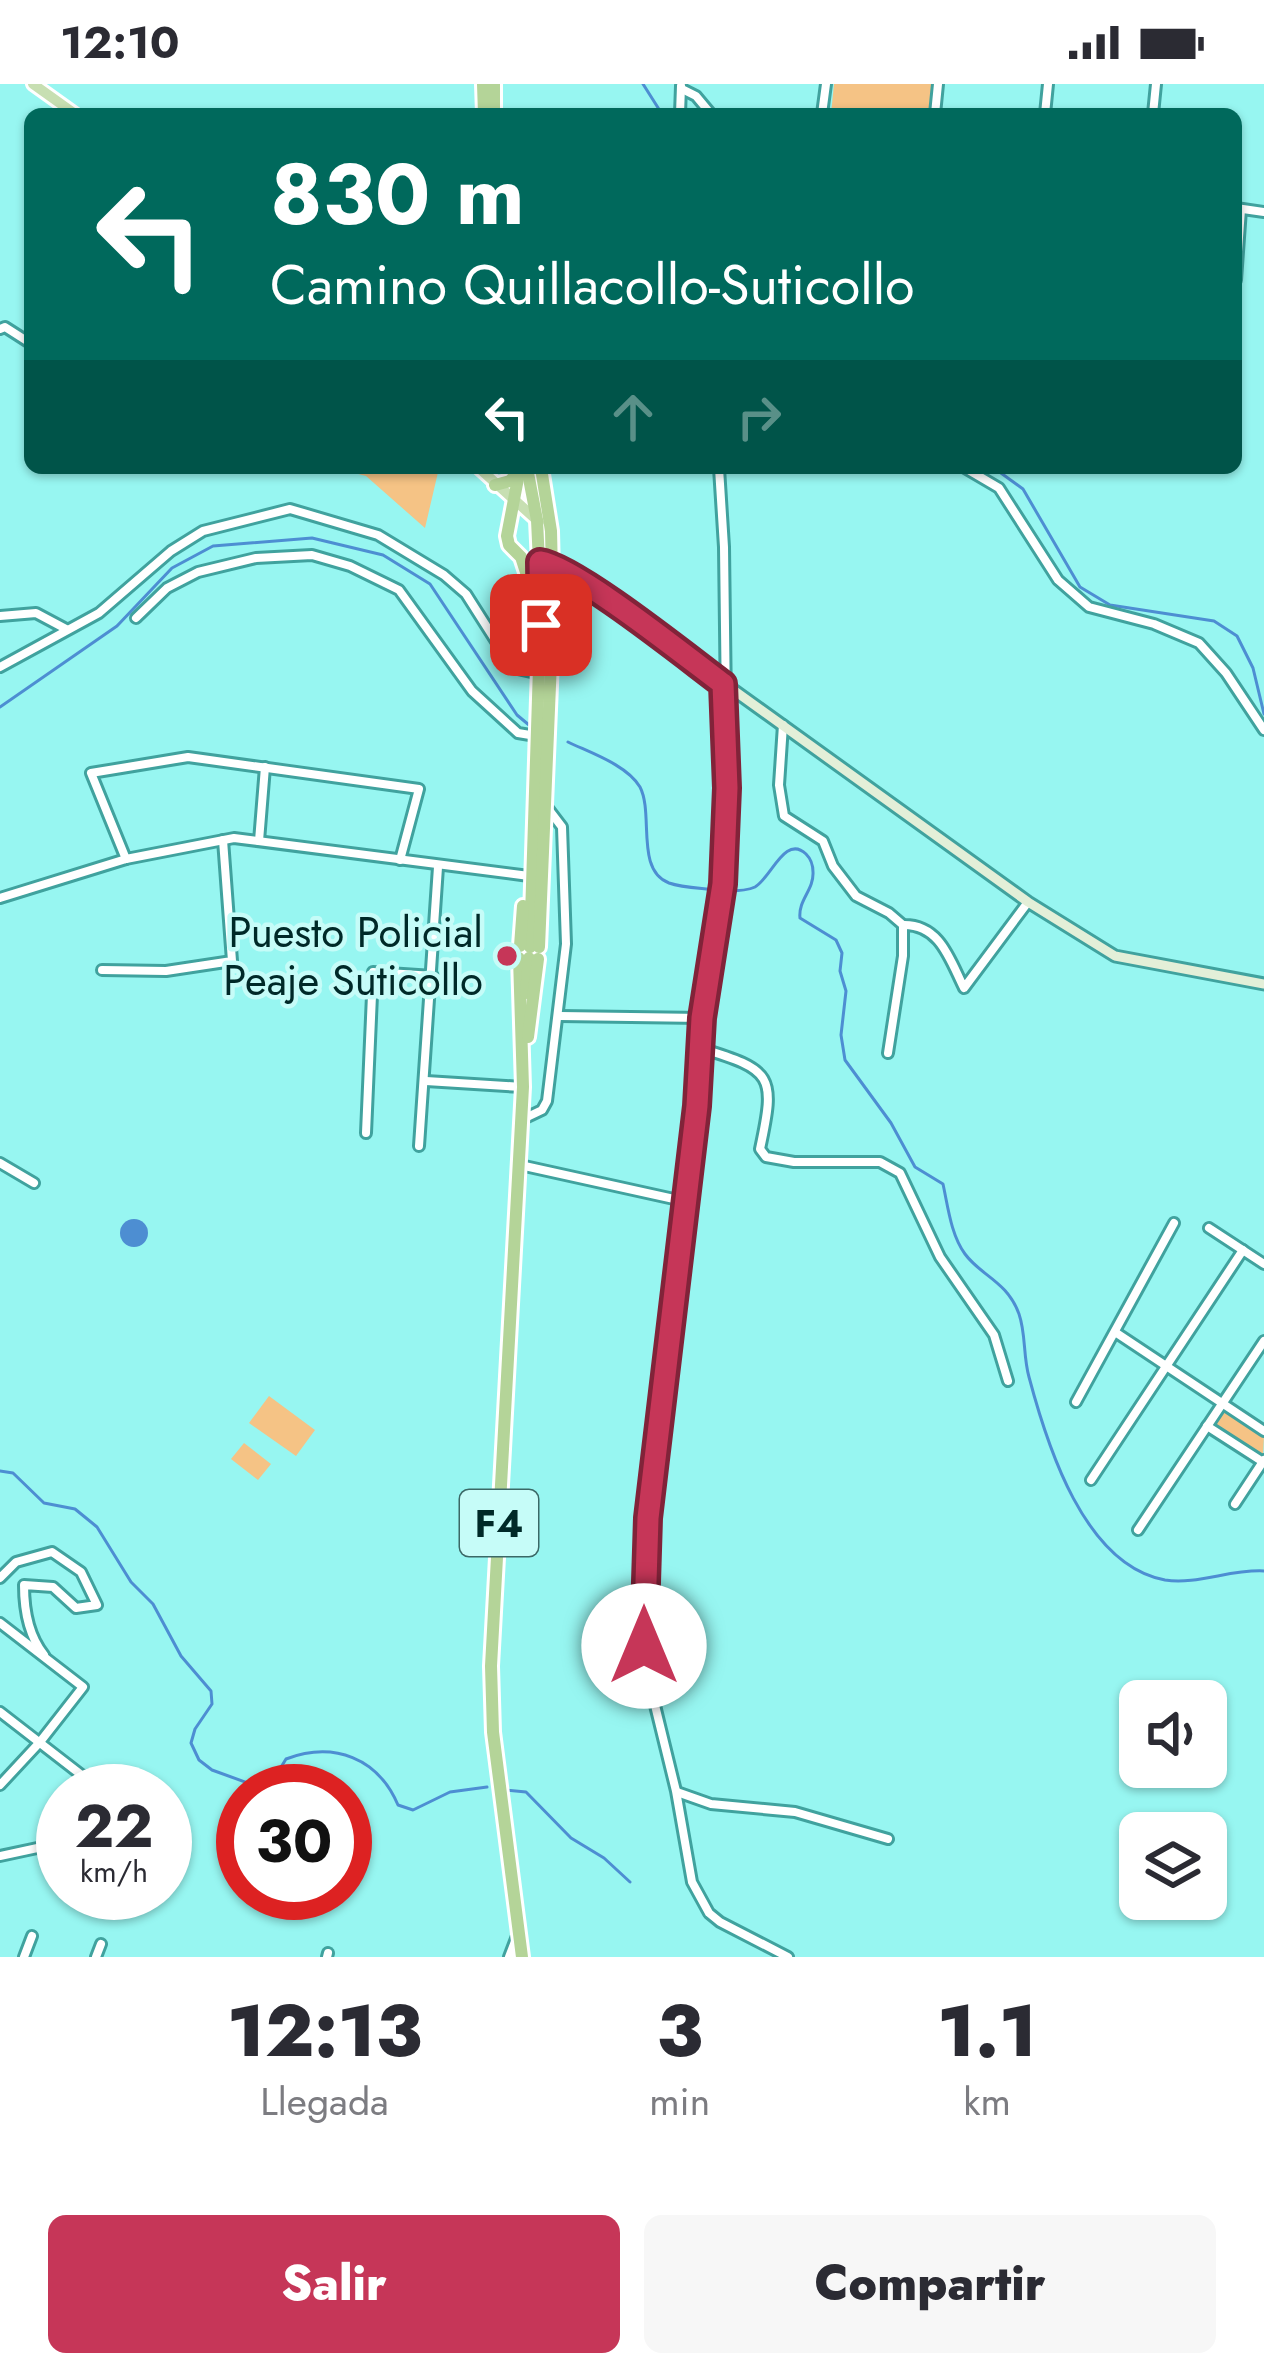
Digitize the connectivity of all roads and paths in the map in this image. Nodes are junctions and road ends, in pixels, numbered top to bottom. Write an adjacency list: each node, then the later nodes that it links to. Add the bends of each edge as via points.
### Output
1 (33, 84): 3 (main road)
2 (681, 87): 4 (street)
3 (67, 108)
4 (706, 108)
5 (485, 474): 12 (main road)
6 (517, 474): 12 (highway)
7 (521, 474): 13 (highway)
8 (525, 474): 15 (highway, F4)
9 (542, 474): 16 (highway, F4)
10 (719, 474): 27 (street)
11 (975, 474): 29 (street, via 999,488 1058,580 1089,607 1199,643)
12 (495, 485): 13 (main road); 14 (main road)
13 (514, 502): 14 (highway); 15 (main road)
14 (508, 520): 17 (highway, via 509,545)
15 (537, 520): 16 (main road); 18 (highway, F4)
16 (551, 531): 18 (highway, F4)
17 (521, 557): 18 (highway); 23 (highway)
18 (546, 563): 19 (main road); 20 (highway, F4); 23 (highway, F4)
19 (600, 595): 20 (highway, via 566,595); 27 (main road)
20 (553, 614): 32 (highway, F4)
21 (0, 616): 24 (street, via 36,613)
22 (136, 618): 30 (street, via 198,572 312,555 350,566 400,590 472,692 518,733)
23 (541, 625): 26 (highway, F4)
24 (66, 629): 25 (street); 26 (street, via 118,600 203,530 290,508 408,550 466,594 513,668)
25 (0, 667)
26 (540, 674): 30 (highway, F4)
27 (723, 684): 28 (main road); 47 (street, via 723,884)
28 (783, 725): 40 (main road); 41 (street, via 784,816 823,841 856,896)
29 (1264, 730)
30 (538, 736): 38 (highway, F4)
31 (266, 767): 34 (street); 35 (street, via 188,757 91,773); 36 (street, via 419,789)
32 (545, 805): 42 (highway, F4); 46 (street, via 562,827)
33 (224, 840): 34 (street); 35 (street); 43 (street, via 232,961)
34 (259, 841): 36 (street)
35 (126, 859): 39 (street)
36 (400, 860): 37 (street)
37 (438, 867): 38 (street); 44 (street)
38 (529, 876): 42 (highway, F4)
39 (0, 898)
40 (1028, 902): 41 (street, via 964,988 938,938); 45 (main road, via 1115,956)
41 (903, 925): 49 (street)
42 (529, 952): 50 (highway, F4); 50 (highway, F4)
43 (102, 970)
44 (433, 976): 51 (street); 54 (street, via 373,972)
45 (1264, 984)
46 (560, 1016): 47 (street); 53 (street, via 547,1101)
47 (702, 1018): 48 (street)
48 (700, 1048): 59 (street); 67 (street, via 745,1061 764,1078 766,1157 880,1162 900,1173 940,1257 994,1335)
49 (889, 1053)
50 (524, 1062): 52 (highway, F4)
51 (426, 1082): 52 (street); 55 (street)
52 (523, 1087): 53 (highway, F4)
53 (520, 1120): 57 (highway, F4)
54 (366, 1132)
55 (418, 1146)
56 (0, 1163): 58 (street)
57 (520, 1165): 59 (street); 87 (highway, F4, via 491,1666)
58 (34, 1183)
59 (682, 1201): 83 (street, via 643,1615)
60 (1174, 1222): 64 (street)
61 (1209, 1228): 62 (street)
62 (1243, 1250): 63 (street); 66 (street)
63 (1264, 1264)
64 (1115, 1332): 66 (street); 68 (street)
65 (1264, 1341): 69 (street)
66 (1165, 1366): 69 (street); 73 (street)
67 (1008, 1381)
68 (1076, 1402)
69 (1221, 1403): 70 (street); 71 (street)
70 (1207, 1426): 72 (street); 75 (street)
71 (1264, 1431)
72 (1263, 1461): 74 (street)
73 (1091, 1480)
74 (1235, 1504)
75 (1138, 1530)
76 (0, 1578): 78 (street, via 16,1562 52,1552 81,1573 97,1605 76,1608 53,1587 24,1585 24,1612)
77 (0, 1623): 78 (street)
78 (44, 1654): 80 (street, via 83,1687)
79 (0, 1712): 80 (street)
80 (40, 1742): 81 (street); 82 (street)
81 (68, 1764)
82 (0, 1785)
83 (676, 1791): 84 (street); 94 (street, via 692,1882 709,1913)
84 (888, 1839)
85 (36, 1848): 86 (street)
86 (0, 1856)
87 (518, 1935): 92 (street); 93 (highway, F4)
88 (32, 1936): 90 (street)
89 (100, 1944): 91 (street)
90 (24, 1957)
91 (96, 1957)
92 (509, 1957)
93 (522, 1957)
94 (788, 1957)

